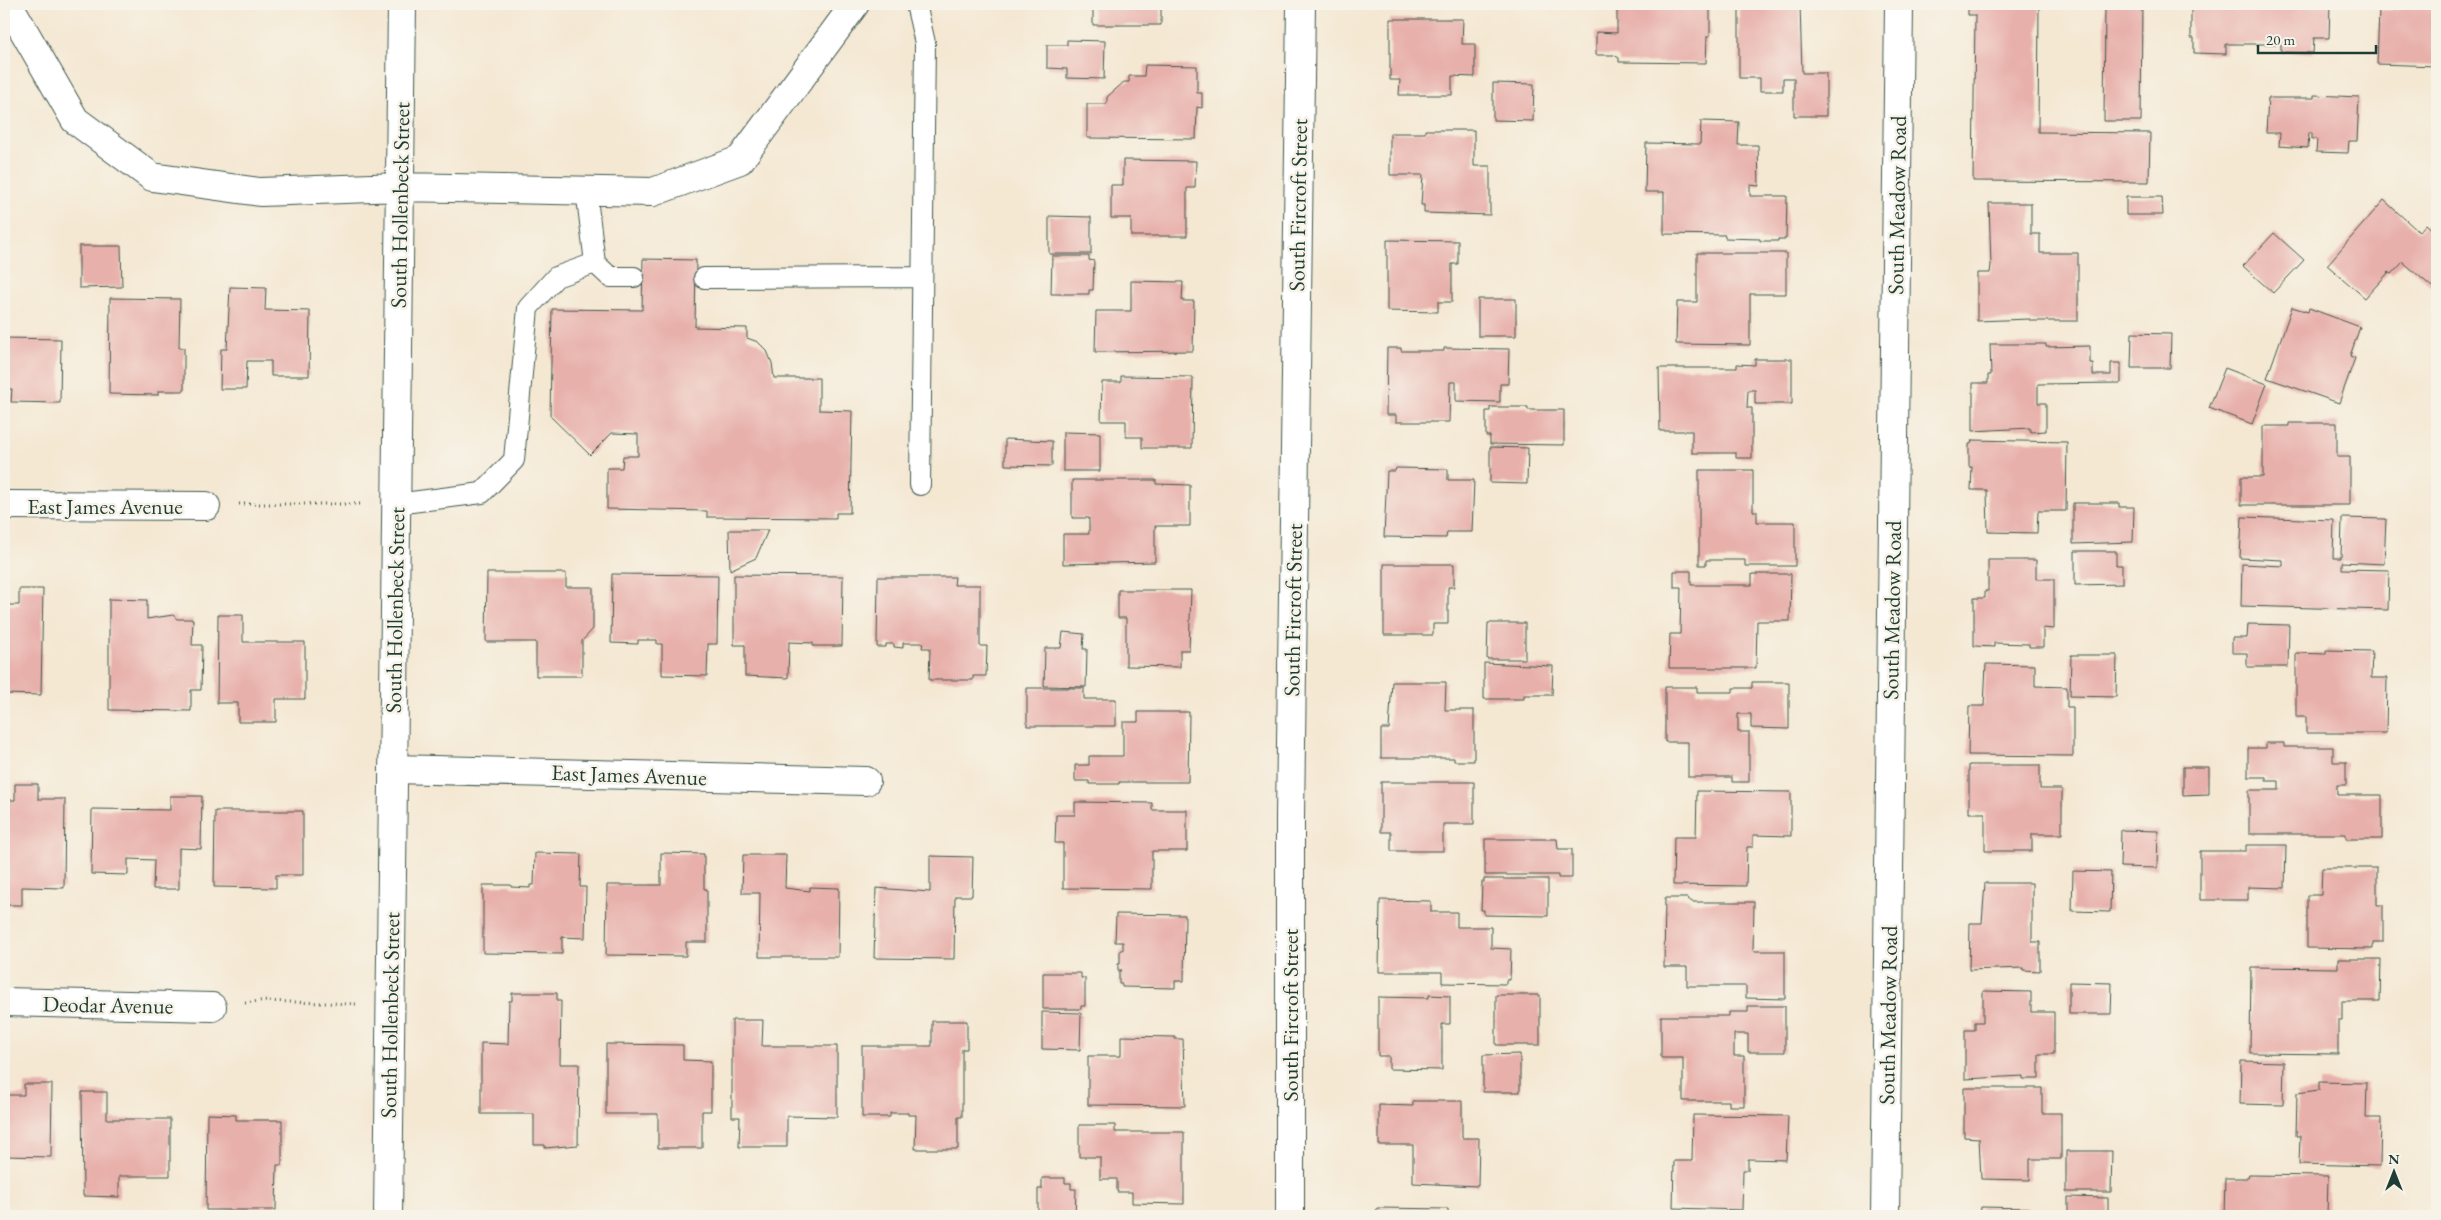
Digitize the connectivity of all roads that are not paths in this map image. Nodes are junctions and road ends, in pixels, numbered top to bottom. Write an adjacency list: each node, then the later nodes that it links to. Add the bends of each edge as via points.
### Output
1 (4, 4): 7 (street, via 13,12 75,120 152,176 260,192)
2 (402, 4): 7 (street, South Hollenbeck Street)
3 (855, 4): 8 (street, via 740,160 653,192)
4 (916, 4): 11 (lane, via 925,43)
5 (1301, 4): 22 (street, South Fircroft Street, via 1290,817)
6 (1899, 4): 23 (street, South Meadow Road)
7 (400, 187): 8 (street); 14 (street, South Hollenbeck Street)
8 (586, 190): 9 (lane)
9 (595, 263): 10 (lane, via 610,277); 14 (lane, via 556,277 528,308 514,460 482,493)
10 (634, 277)
11 (922, 277): 12 (lane); 13 (lane)
12 (704, 278)
13 (920, 485)
14 (396, 504): 17 (street, South Hollenbeck Street)
15 (4, 505): 16 (street, East James Avenue)
16 (206, 506)
17 (393, 769): 18 (street, East James Avenue); 21 (street, South Hollenbeck Street)
18 (866, 781)
19 (4, 1002): 20 (street, Deodar Avenue)
20 (212, 1007)
21 (388, 1216)
22 (1290, 1216)
23 (1885, 1216)

